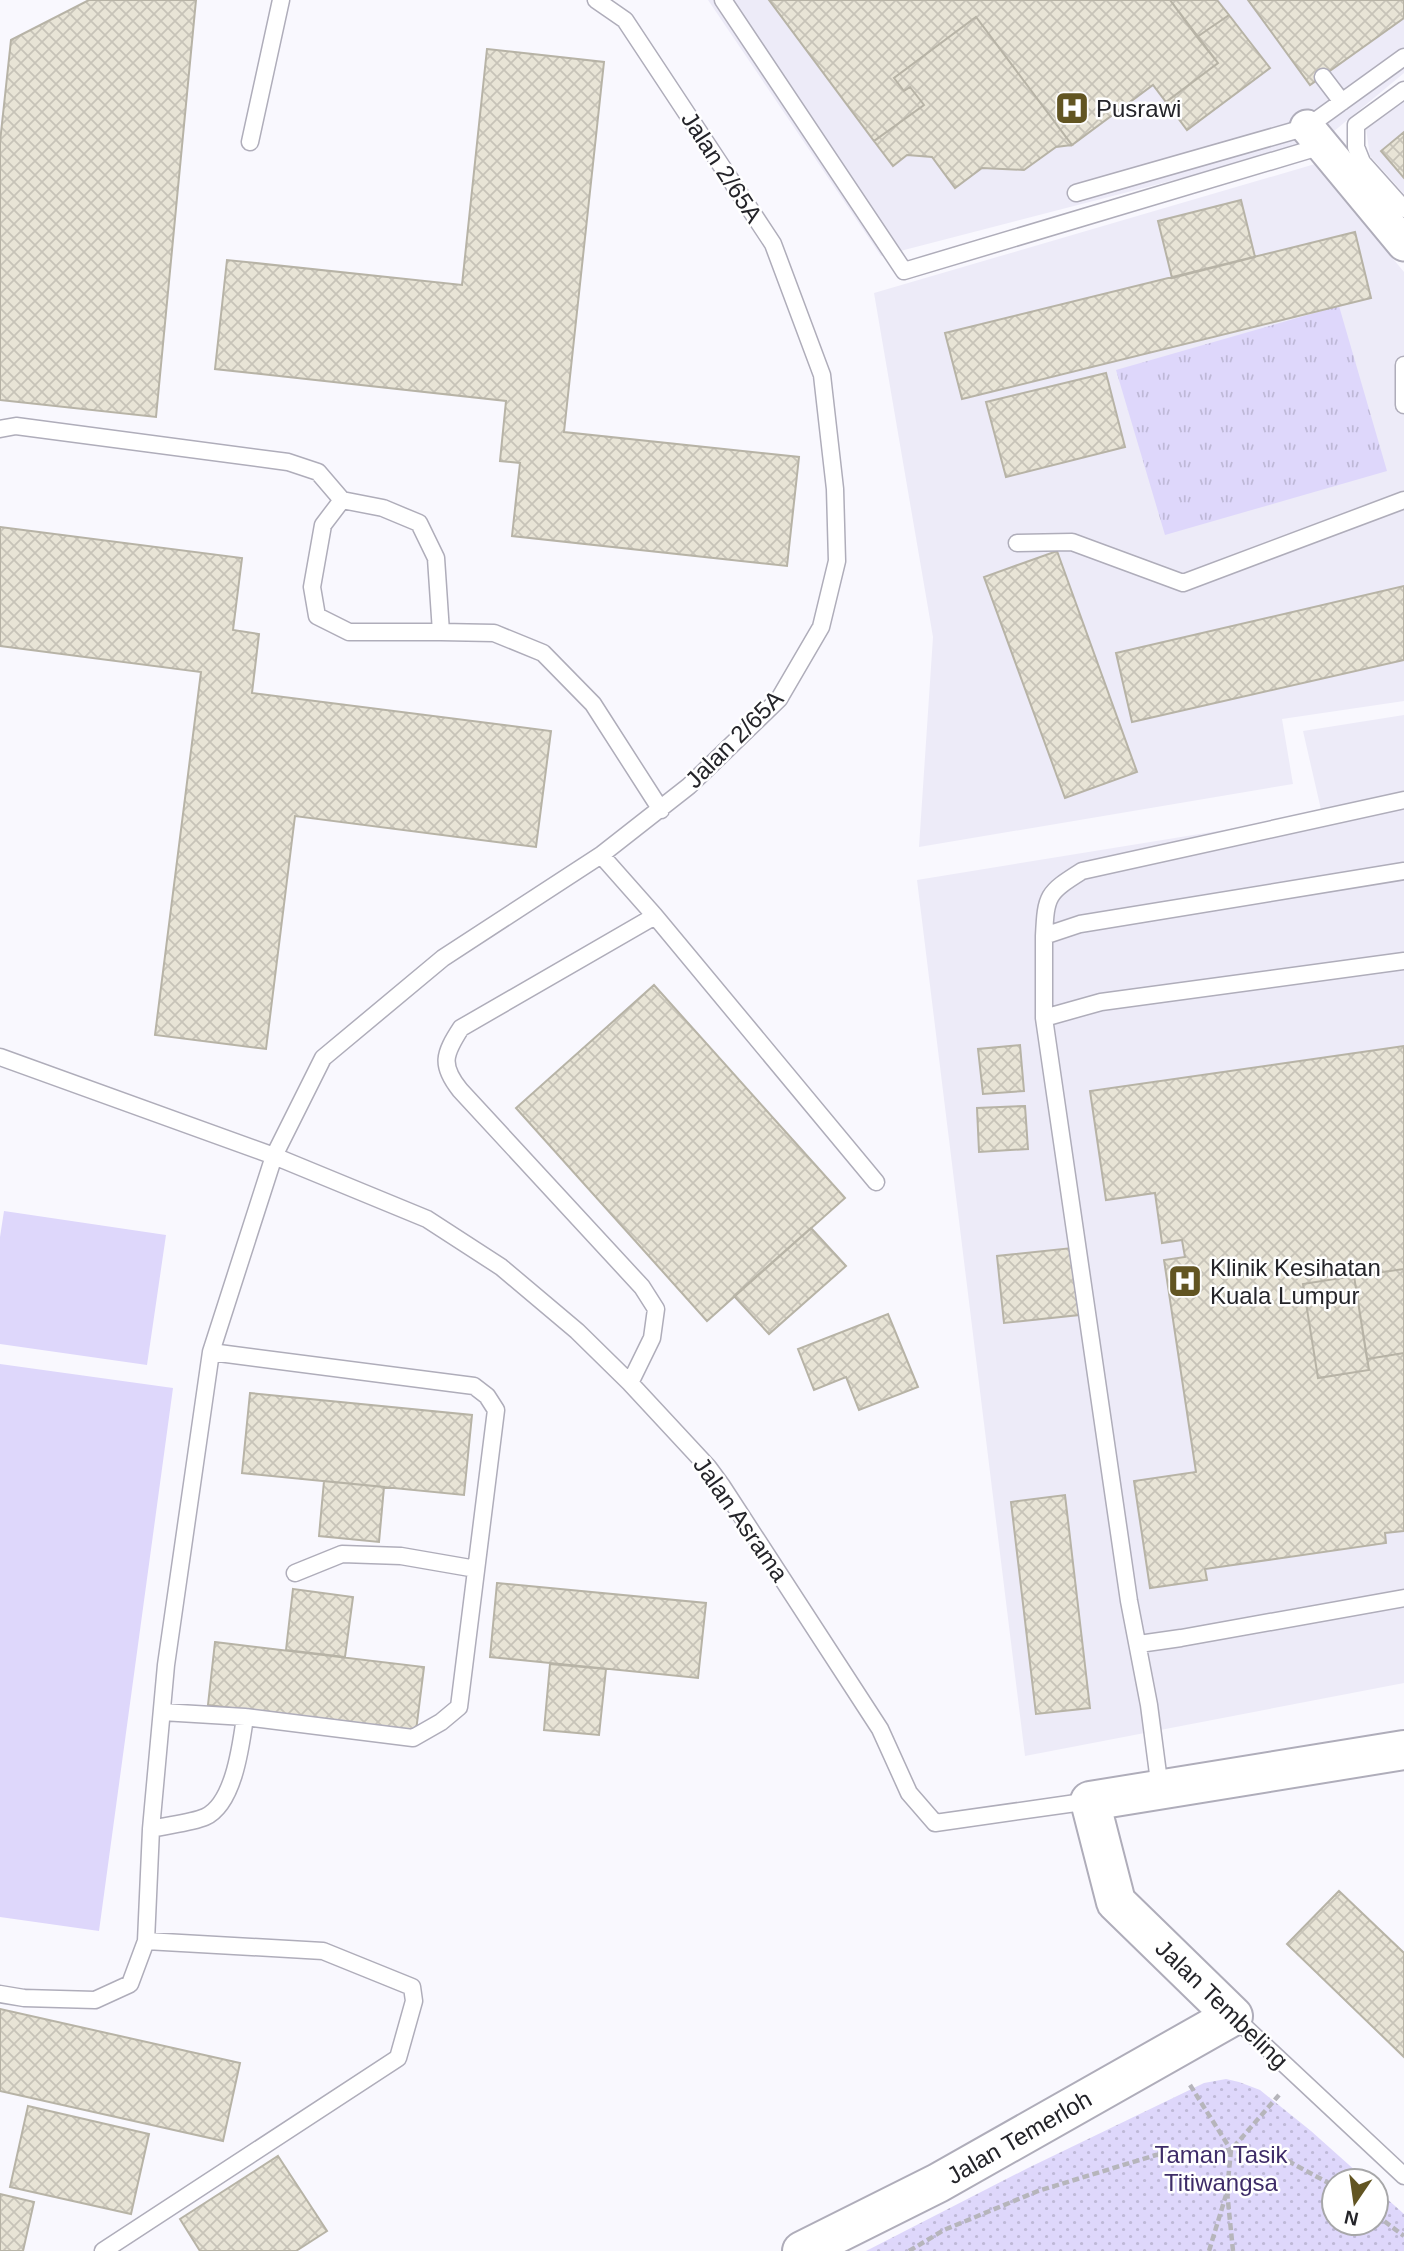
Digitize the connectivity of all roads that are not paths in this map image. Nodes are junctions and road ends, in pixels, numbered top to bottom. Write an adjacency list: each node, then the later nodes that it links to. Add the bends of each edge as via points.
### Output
1 (281, 0): 9 (lane)
2 (596, 0): 21 (lane, Jalan 2/65A, via 625,20 773,244 822,375 835,489 837,561 821,627 779,699)
3 (723, 0): 8 (lane, via 904,271)
4 (1404, 57): 7 (lane)
5 (1323, 77): 7 (lane)
6 (1404, 90): 11 (lane, via 1356,125 1356,147 1362,162)
7 (1342, 102): 8 (lane)
8 (1315, 136): 10 (lane); 12 (street)
9 (250, 142)
10 (1076, 193)
11 (1404, 209)
12 (1404, 244)
13 (1404, 365): 14 (lane)
14 (1404, 405)
15 (0, 429): 16 (lane, via 16,426 288,462 318,472)
16 (342, 500): 19 (lane, via 383,508 419,523 436,558); 19 (lane, via 323,525 312,587 317,616 349,632)
17 (1404, 500): 18 (lane, via 1183,583 1072,541)
18 (1017, 543)
19 (441, 632): 21 (lane, via 494,633 543,653 593,704)
20 (1404, 800): 25 (lane, via 1082,871 1057,887 1045,906)
21 (661, 810): 22 (lane, Jalan 2/65A)
22 (601, 855): 24 (lane); 29 (lane, Jalan 2/65A, via 443,958 323,1058)
23 (1404, 871): 25 (lane, via 1080,924)
24 (655, 916): 30 (lane); 32 (lane, via 461,1028 450,1044 447,1060 447,1074 460,1090 642,1287 656,1309 652,1338)
25 (1044, 936): 27 (lane)
26 (1404, 961): 27 (lane, via 1101,1002)
27 (1044, 1018): 36 (lane)
28 (0, 1057): 29 (lane, Jalan Asrama)
29 (274, 1156): 31 (lane, Jalan 2/65A); 32 (lane, Jalan Asrama, via 427,1219 501,1267)
30 (876, 1181)
31 (211, 1352): 33 (lane, via 474,1386 487,1396 496,1410); 37 (lane, Jalan 2/65A)
32 (630, 1383): 41 (lane, Jalan Asrama, via 722,1486 880,1729 909,1793 935,1823)
33 (476, 1569): 34 (lane, via 401,1556 342,1554); 38 (lane, via 458,1707 441,1722 413,1738)
34 (295, 1573)
35 (1404, 1598): 36 (lane)
36 (1139, 1644): 40 (lane)
37 (162, 1712): 38 (lane); 42 (lane, Jalan 2/65A)
38 (245, 1717): 42 (lane, via 225,1799 207,1816)
39 (1404, 1750): 40 (street)
40 (1160, 1789): 41 (street)
41 (1090, 1801): 45 (street, Jalan Tembeling, via 1116,1902)
42 (151, 1829): 43 (lane, Jalan 2/65A)
43 (146, 1941): 44 (lane, Jalan 2/65A, via 130,1984 95,2000); 47 (lane, via 323,1951 412,1987 414,2001 398,2058)
44 (0, 1994)
45 (1233, 2016): 46 (lane, Jalan Tembeling); 48 (street, Jalan Temerloh, via 938,2183)
46 (1404, 2176)
47 (103, 2251)
48 (802, 2251)

